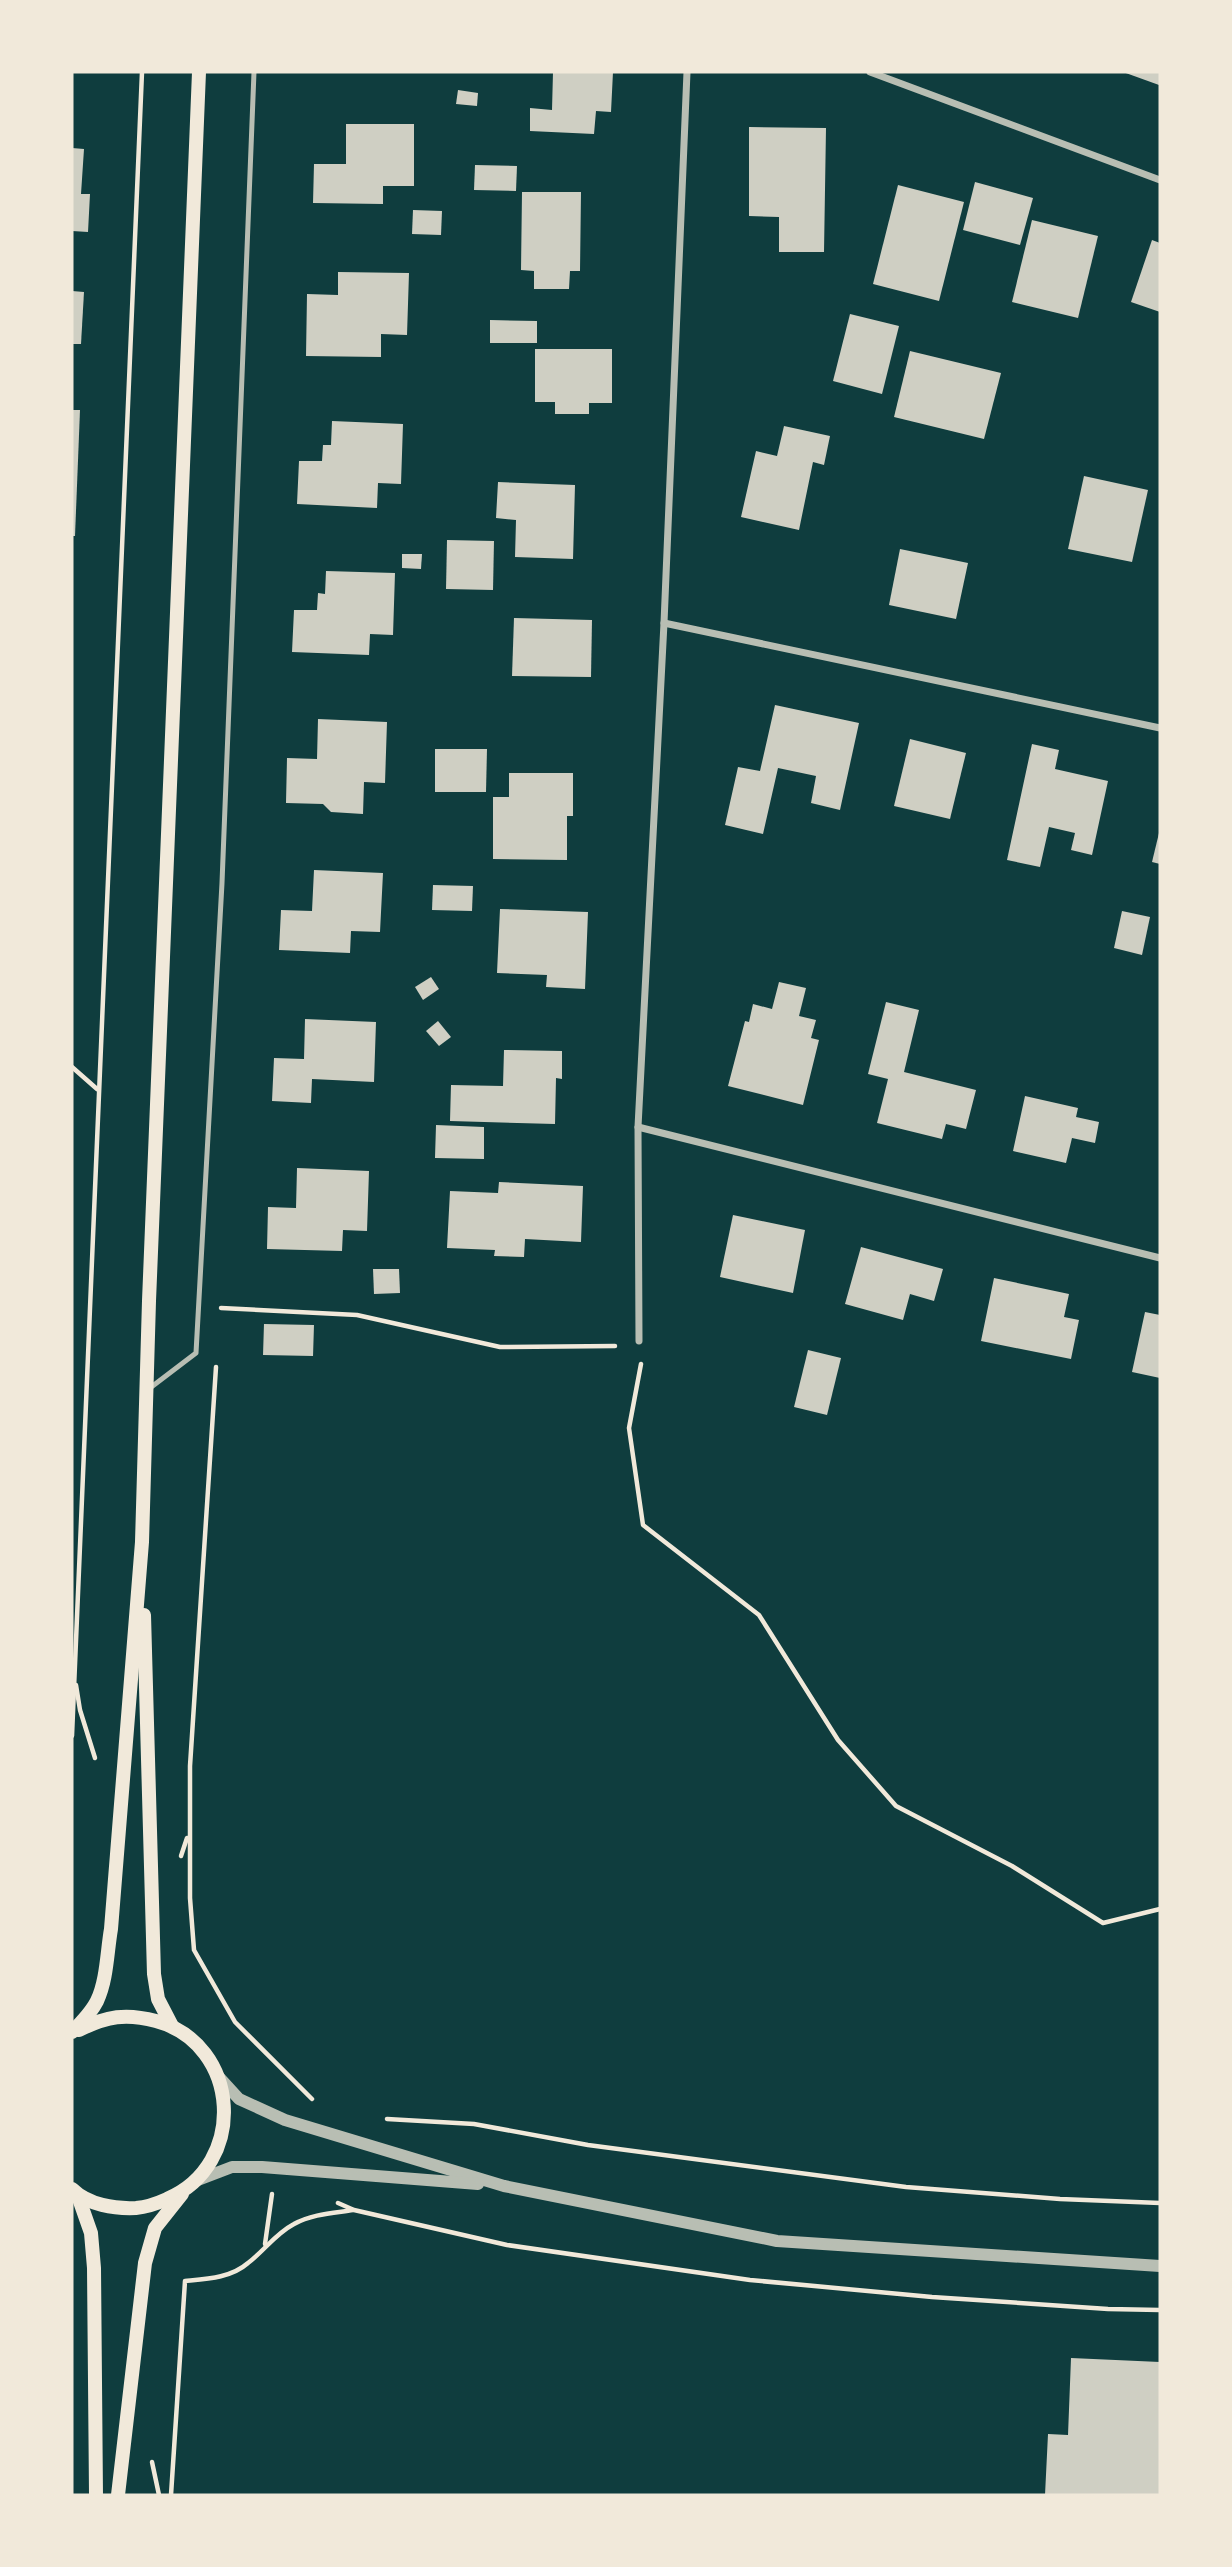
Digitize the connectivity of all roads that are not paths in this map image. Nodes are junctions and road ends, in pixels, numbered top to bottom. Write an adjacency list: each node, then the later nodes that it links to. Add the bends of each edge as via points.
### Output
1 (199, 72): 11 (main road)
2 (254, 72): 11 (lane, via 222,883 196,1353)
3 (687, 72): 6 (street)
4 (870, 72): 5 (street)
5 (1160, 180)
6 (664, 623): 7 (street); 8 (street)
7 (1160, 728)
8 (638, 1127): 9 (street); 10 (street)
9 (1160, 1258)
10 (642, 1344)
11 (147, 1390): 12 (main road)
12 (142, 1542): 13 (main road, via 154,1975 158,1999); 14 (main road, via 111,1928 98,2000)
13 (172, 2026): 14 (main road, via 133,2015 99,2020); 15 (main road, via 201,2048)
14 (72, 2033)
15 (218, 2076): 16 (main road, via 224,2101 222,2136); 17 (street, via 239,2099 285,2120)
16 (198, 2180): 17 (street, via 232,2166); 19 (main road)
17 (504, 2186): 20 (street, via 777,2241)
18 (75, 2193): 19 (main road, via 116,2209 148,2207); 21 (main road, via 91,2233 94,2268)
19 (183, 2193): 22 (main road, via 155,2228 145,2263)
20 (1160, 2266)
21 (96, 2495)
22 (118, 2495)

